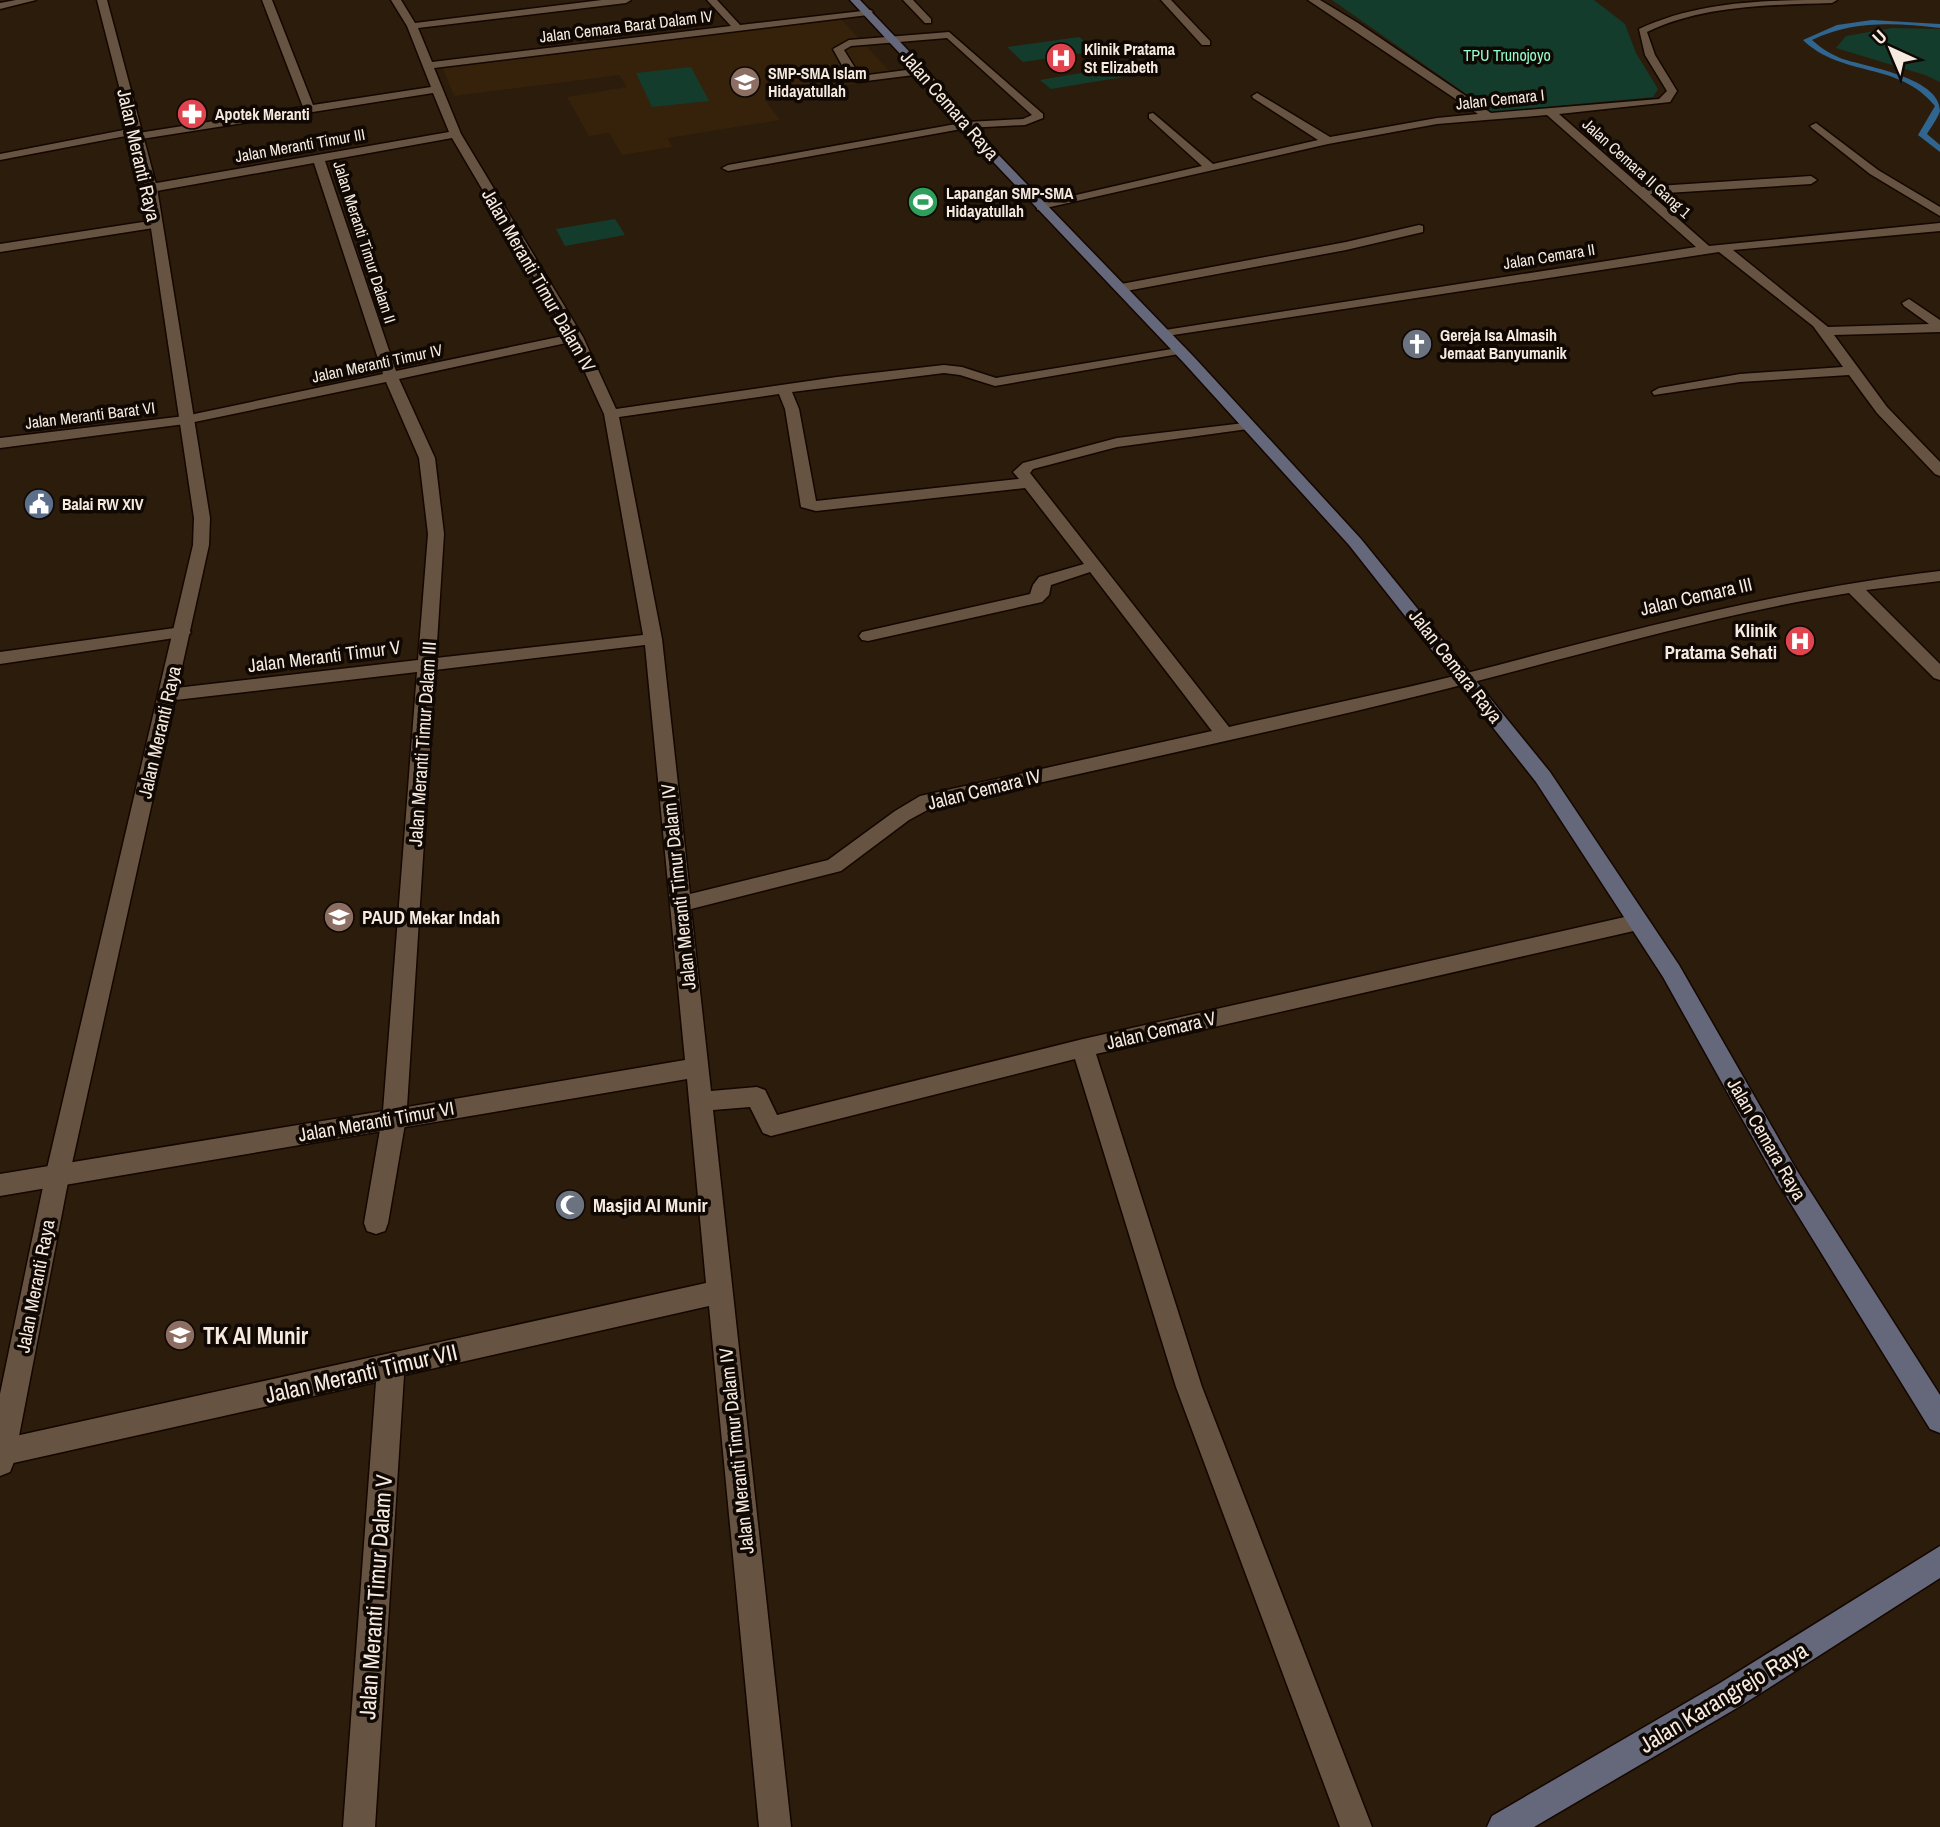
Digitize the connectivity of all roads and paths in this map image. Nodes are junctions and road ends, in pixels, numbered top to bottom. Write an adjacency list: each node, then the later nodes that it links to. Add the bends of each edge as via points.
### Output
1 (31, 0): 11 (street)
2 (102, 0): 28 (street, Jalan Meranti Raya)
3 (267, 0): 22 (street)
4 (396, 0): 14 (street, Jalan Meranti Timur Dalam IV)
5 (626, 0): 14 (street)
6 (712, 0): 15 (street)
7 (908, 0): 13 (street)
8 (1166, 0): 17 (street)
9 (1313, 0): 25 (street)
10 (1832, 0): 23 (street, Jalan Cemara I, via 1704,10 1656,22 1642,31 1672,92 1666,100)
11 (0, 6)
12 (862, 6): 15 (street, Jalan Cemara Barat Dalam IV); 16 (main road, Jalan Cemara Raya)
13 (928, 21)
14 (412, 26): 18 (street, Jalan Meranti Timur Dalam IV)
15 (738, 29): 18 (street, Jalan Cemara Barat Dalam IV)
16 (892, 38): 19 (main road, Jalan Cemara Raya); 19 (street, via 849,43 838,49 858,79); 26 (street, via 948,35 1039,116 1025,122)
17 (1206, 43)
18 (428, 66): 20 (street, Jalan Meranti Timur Dalam IV)
19 (922, 71): 26 (main road, Jalan Cemara Raya)
20 (438, 89): 22 (street); 29 (street, Jalan Meranti Timur Dalam IV)
21 (1257, 96): 30 (street)
22 (309, 109): 28 (street)
23 (1548, 110): 25 (street, Jalan Cemara I); 37 (street, Jalan Cemara II Gang 1)
24 (1153, 116): 33 (street)
25 (1488, 116): 30 (street, Jalan Cemara I)
26 (968, 125): 34 (street); 38 (main road, Jalan Cemara Raya)
27 (1816, 126): 39 (street, via 1874,172)
28 (135, 134): 31 (street); 36 (street, Jalan Meranti Raya)
29 (454, 134): 32 (street, Jalan Meranti Timur III); 51 (street, Jalan Meranti Timur Dalam IV)
30 (1328, 141): 33 (street, Jalan Cemara I)
31 (0, 158)
32 (318, 158): 36 (street, Jalan Meranti Timur III); 54 (street, Jalan Meranti Timur Dalam II)
33 (1210, 167): 38 (street, Jalan Cemara I)
34 (728, 168)
35 (1811, 180): 37 (street)
36 (151, 188): 40 (street, Jalan Meranti Raya)
37 (1639, 191): 45 (street, Jalan Cemara II Gang 1)
38 (1041, 207): 46 (main road, Jalan Cemara Raya)
39 (1940, 212)
40 (156, 224): 43 (street); 58 (street, Jalan Meranti Raya)
41 (1940, 227): 44 (street, Jalan Cemara II)
42 (1419, 229): 46 (street)
43 (0, 248)
44 (1722, 248): 45 (street, Jalan Cemara II); 49 (street)
45 (1706, 250): 50 (street, Jalan Cemara II)
46 (1121, 288): 50 (main road, Jalan Cemara Raya)
47 (1909, 303): 48 (street)
48 (1940, 327): 49 (street)
49 (1824, 331): 53 (street)
50 (1165, 334): 52 (main road, Jalan Cemara Raya)
51 (576, 337): 54 (street, Jalan Meranti Timur IV); 57 (street, Jalan Meranti Timur Dalam IV)
52 (1179, 350): 55 (street, via 995,382 944,369); 59 (main road, Jalan Cemara Raya)
53 (1853, 370): 56 (street, via 1740,378); 61 (street, via 1882,410)
54 (391, 378): 58 (street, Jalan Meranti Timur IV); 70 (street, Jalan Meranti Timur Dalam III, via 427,458 436,534)
55 (784, 389): 57 (street); 62 (street, via 792,409 807,504)
56 (1659, 392)
57 (611, 414): 68 (street, Jalan Meranti Timur Dalam IV)
58 (184, 420): 60 (street, Jalan Meranti Barat VI); 66 (street, Jalan Meranti Raya, via 202,518 201,545)
59 (1248, 425): 62 (street, via 1117,443 1040,463 1022,470); 72 (main road, Jalan Cemara Raya, via 1355,542)
60 (0, 443)
61 (1940, 471)
62 (1028, 483): 63 (street)
63 (1094, 566): 67 (street, via 1045,581 1036,598); 74 (street)
64 (1940, 576): 65 (street, Jalan Cemara III)
65 (1853, 587): 71 (street); 72 (street, Jalan Cemara III, via 1741,606)
66 (182, 632): 69 (street); 73 (street, Jalan Meranti Raya)
67 (868, 636)
68 (653, 639): 70 (street, Jalan Meranti Timur V); 75 (street, Jalan Meranti Timur Dalam IV)
69 (0, 657)
70 (428, 665): 73 (street, Jalan Meranti Timur V); 80 (street, Jalan Meranti Timur Dalam III)
71 (1940, 674)
72 (1466, 678): 74 (street, Jalan Cemara IV); 76 (main road, Jalan Cemara Raya, via 1543,777)
73 (167, 695): 81 (street, Jalan Meranti Raya)
74 (1225, 734): 75 (street, Jalan Cemara IV, via 927,801 834,866)
75 (680, 904): 78 (street, Jalan Meranti Timur Dalam IV)
76 (1638, 922): 77 (street, Jalan Cemara V); 86 (main road, Jalan Cemara Raya, via 1671,971 1794,1187)
77 (1083, 1048): 79 (street, Jalan Cemara V, via 771,1126 757,1097); 91 (street, via 1189,1387)
78 (695, 1068): 79 (street, Jalan Meranti Timur Dalam IV); 80 (street, Jalan Meranti Timur VI)
79 (701, 1101): 84 (street, Jalan Meranti Timur Dalam IV)
80 (394, 1118): 81 (street, Jalan Meranti Timur VI); 83 (street, Jalan Meranti Timur Dalam III)
81 (57, 1177): 82 (street, Jalan Meranti Timur VI); 87 (street, Jalan Meranti Raya)
82 (0, 1185)
83 (376, 1223)
84 (719, 1292): 85 (street, Jalan Meranti Timur VII); 90 (street, Jalan Meranti Timur Dalam IV)
85 (391, 1366): 87 (street, Jalan Meranti Timur VII); 89 (street, Jalan Meranti Timur Dalam V)
86 (1940, 1420)
87 (1, 1458)
88 (1940, 1561): 92 (main road, Jalan Karangrejo Raya, via 1731,1694)
89 (359, 1827)
90 (775, 1827)
91 (1356, 1827)
92 (1503, 1827)

